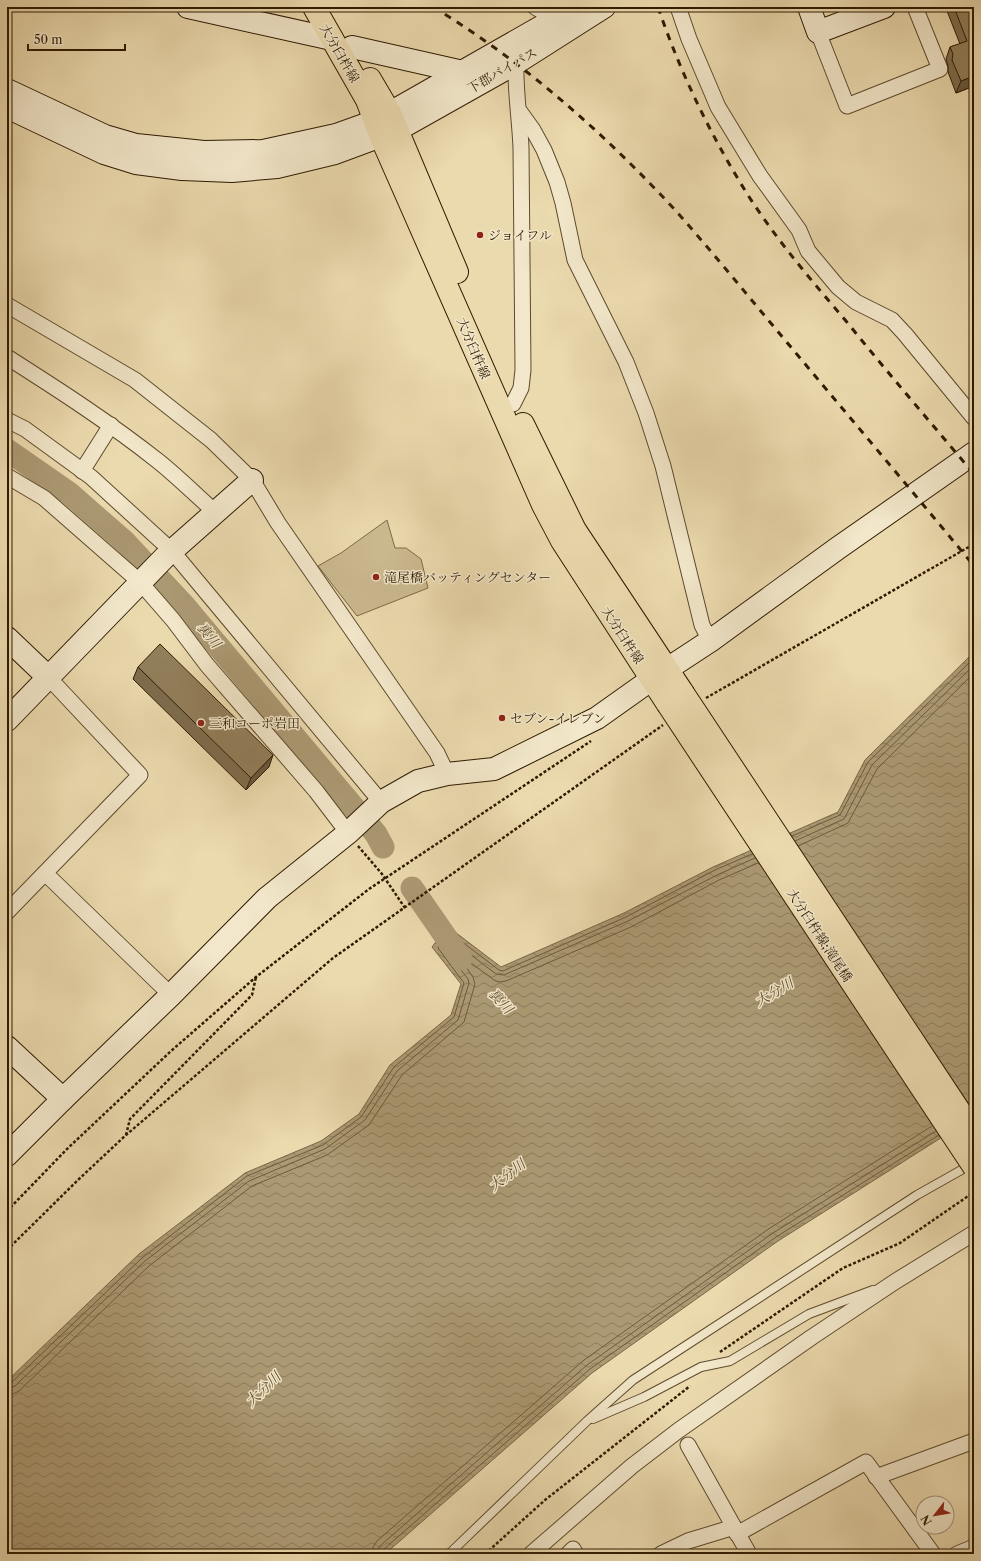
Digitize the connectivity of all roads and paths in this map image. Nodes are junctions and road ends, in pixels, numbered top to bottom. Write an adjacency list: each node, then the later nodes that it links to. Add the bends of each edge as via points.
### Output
1 (188, 7): 13 (street)
2 (314, 7): 13 (main road, 大分臼杵線)
3 (330, 7): 14 (main road, 大分臼杵線)
4 (535, 7): 11 (street)
5 (576, 7): 11 (street)
6 (604, 7): 15 (street, 下郡バイパス)
7 (678, 7): 24 (street, via 718,107 760,176 798,230 808,251 838,287 856,302 892,320)
8 (809, 7): 12 (street)
9 (884, 7): 12 (street)
10 (915, 7): 12 (street, via 940,69 847,106)
11 (555, 19): 16 (street)
12 (818, 32)
13 (332, 39): 20 (main road, 大分臼杵線, via 367,100)
14 (352, 47): 16 (street); 20 (main road, 大分臼杵線)
15 (516, 63): 19 (street); 20 (street, 下郡バイパス)
16 (463, 72): 20 (street)
17 (7, 90): 20 (street, via 106,136 136,145 204,152 263,151)
18 (7, 107): 20 (street, via 104,153 136,163 182,170 232,171 277,167 335,153)
19 (520, 112): 23 (street, via 523,370 521,388); 35 (street, via 544,150 563,203 575,260 626,362 646,413 663,466 702,625)
20 (386, 125): 23 (main road, 大分臼杵線); 36 (main road, 大分臼杵線, via 543,506 562,541)
21 (7, 305): 30 (street, via 135,380 211,440)
22 (7, 357): 26 (street)
23 (513, 404): 36 (main road, 大分臼杵線, via 575,530)
24 (974, 418)
25 (7, 420): 28 (street, via 25,429)
26 (110, 425): 28 (street); 31 (street, via 159,462)
27 (974, 452): 35 (street)
28 (82, 471): 32 (street)
29 (7, 476): 33 (street, via 44,498)
30 (252, 480): 31 (street); 41 (street, via 278,523 437,753)
31 (215, 512): 32 (street)
32 (168, 554): 33 (street); 42 (street)
33 (143, 580): 37 (street); 42 (street, via 207,665 316,791)
34 (7, 638): 37 (street)
35 (710, 641): 36 (street)
36 (660, 674): 38 (main road); 41 (street, via 597,718 494,769)
37 (49, 678): 39 (street); 43 (street, via 140,775)
38 (675, 698): 52 (main road, 大分臼杵線;滝尾橋, bridge); 56 (main road, 大分臼杵線;滝尾橋, bridge)
39 (7, 720)
40 (597, 738): 44 (path)
41 (447, 774): 42 (street, via 418,781)
42 (362, 820): 44 (path, via 365,856); 49 (street, via 267,898)
43 (45, 873): 47 (street); 49 (street)
44 (385, 878): 46 (path); 48 (path)
45 (428, 891): 46 (path)
46 (405, 908): 53 (path, via 333,958)
47 (7, 912)
48 (256, 977): 53 (path, via 252,995 130,1119); 57 (path, via 170,1051 67,1148)
49 (171, 995): 51 (street)
50 (7, 1047): 51 (street)
51 (62, 1099): 54 (street)
52 (974, 1133)
53 (126, 1136): 59 (path)
54 (7, 1155)
55 (974, 1163): 61 (lane, via 917,1195 633,1380)
56 (974, 1167)
57 (7, 1210)
58 (974, 1233): 60 (street)
59 (7, 1250)
60 (896, 1280): 61 (lane, via 809,1314 730,1361 701,1367 644,1397); 62 (street, via 812,1337)
61 (587, 1421): 67 (lane)
62 (683, 1437): 65 (street); 68 (street, via 632,1466)
63 (974, 1441): 64 (street)
64 (876, 1477): 65 (street, via 866,1462); 73 (street)
65 (735, 1530): 71 (street, via 688,1541); 72 (street)
66 (974, 1547): 74 (street)
67 (449, 1554)
68 (531, 1554)
69 (568, 1554): 70 (street, via 573,1550)
70 (576, 1554)
71 (661, 1554)
72 (749, 1554)
73 (933, 1554)
74 (957, 1554)

